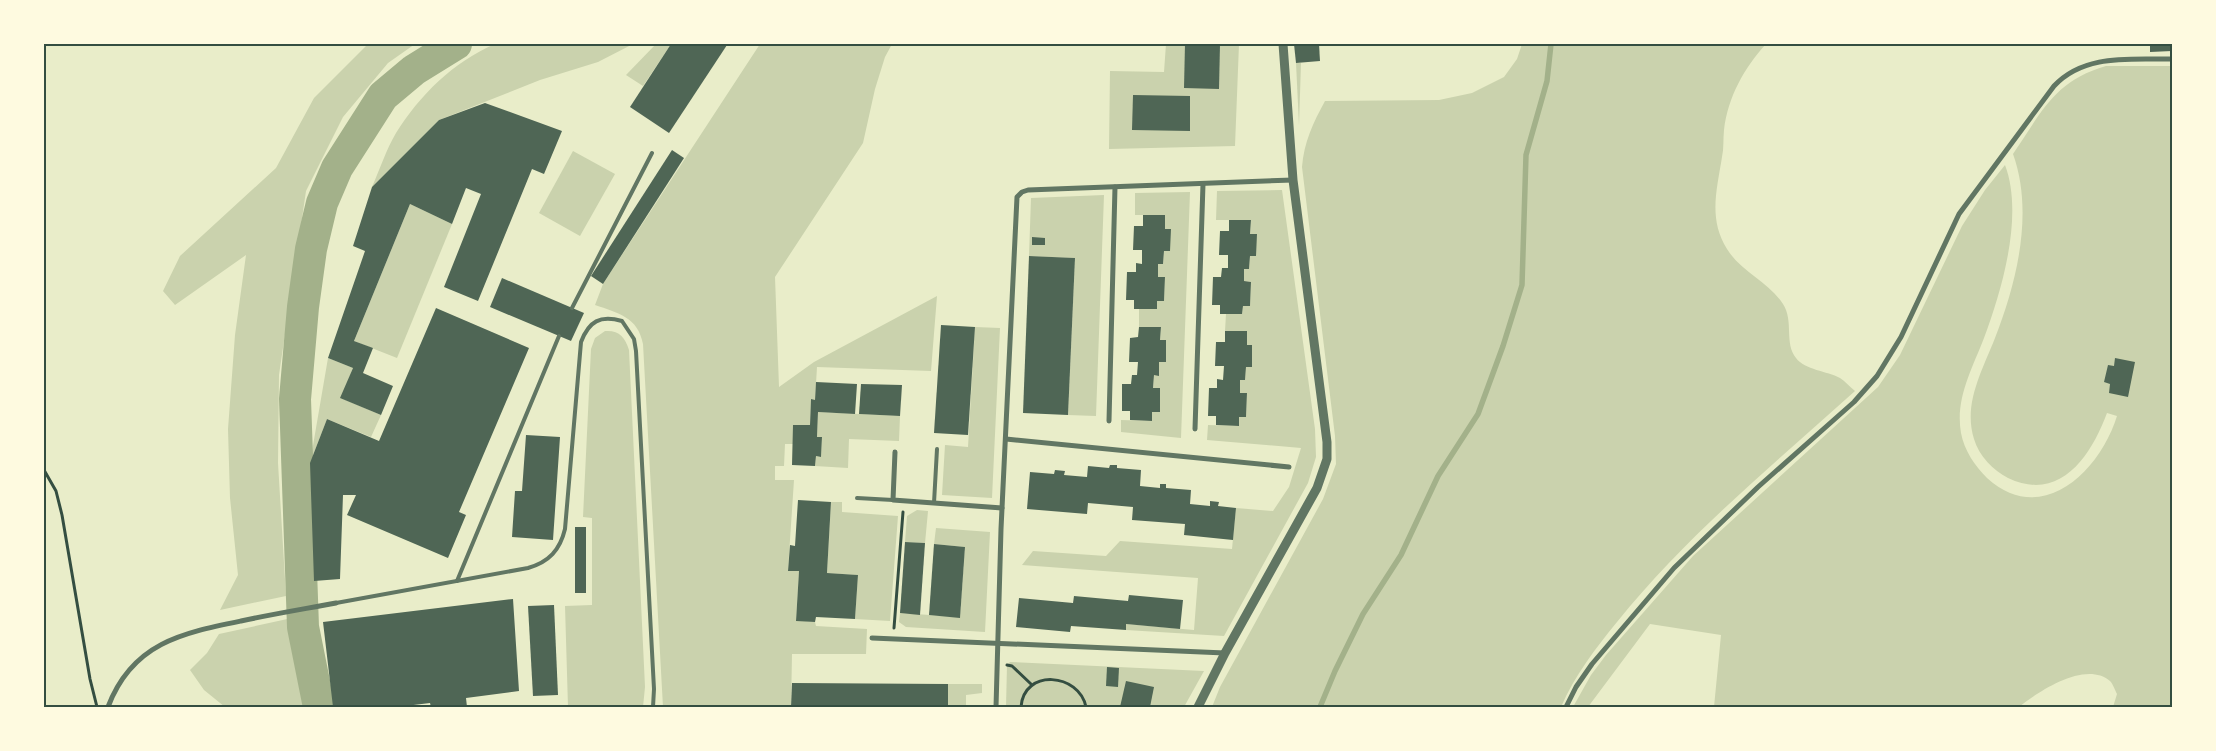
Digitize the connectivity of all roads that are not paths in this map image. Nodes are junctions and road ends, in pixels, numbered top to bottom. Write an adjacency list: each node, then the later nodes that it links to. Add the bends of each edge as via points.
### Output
1 (1284, 44): 4 (street)
2 (2172, 59): 28 (street, via 2096,62 2072,71 2054,86 1960,214 1898,342 1877,376 1854,402 1758,487 1674,568 1587,670)
3 (652, 153): 7 (lane)
4 (1293, 180): 5 (street); 23 (street, via 1327,442 1326,459 1307,509)
5 (1203, 184): 6 (street); 10 (street)
6 (1116, 187): 9 (street); 11 (street, via 1028,190 1020,194 1016,206)
7 (572, 308)
8 (559, 336): 19 (lane)
9 (1109, 421)
10 (1194, 428)
11 (1006, 440): 14 (street); 18 (street)
12 (936, 449): 17 (lane)
13 (895, 452): 16 (street)
14 (1289, 467)
15 (857, 498): 16 (lane)
16 (892, 500): 17 (street)
17 (934, 503): 18 (street)
18 (1002, 508): 22 (street)
19 (457, 580): 20 (lane); 25 (lane, via 537,566 546,562 562,543 566,530 580,342 590,324 600,318 622,321 634,339 636,351)
20 (336, 603): 24 (street, via 184,633 157,646 129,672)
21 (872, 638): 22 (street)
22 (996, 642): 23 (street); 26 (street)
23 (1225, 654): 27 (street)
24 (108, 707)
25 (653, 707)
26 (996, 707)
27 (1198, 707)
28 (1566, 707)

